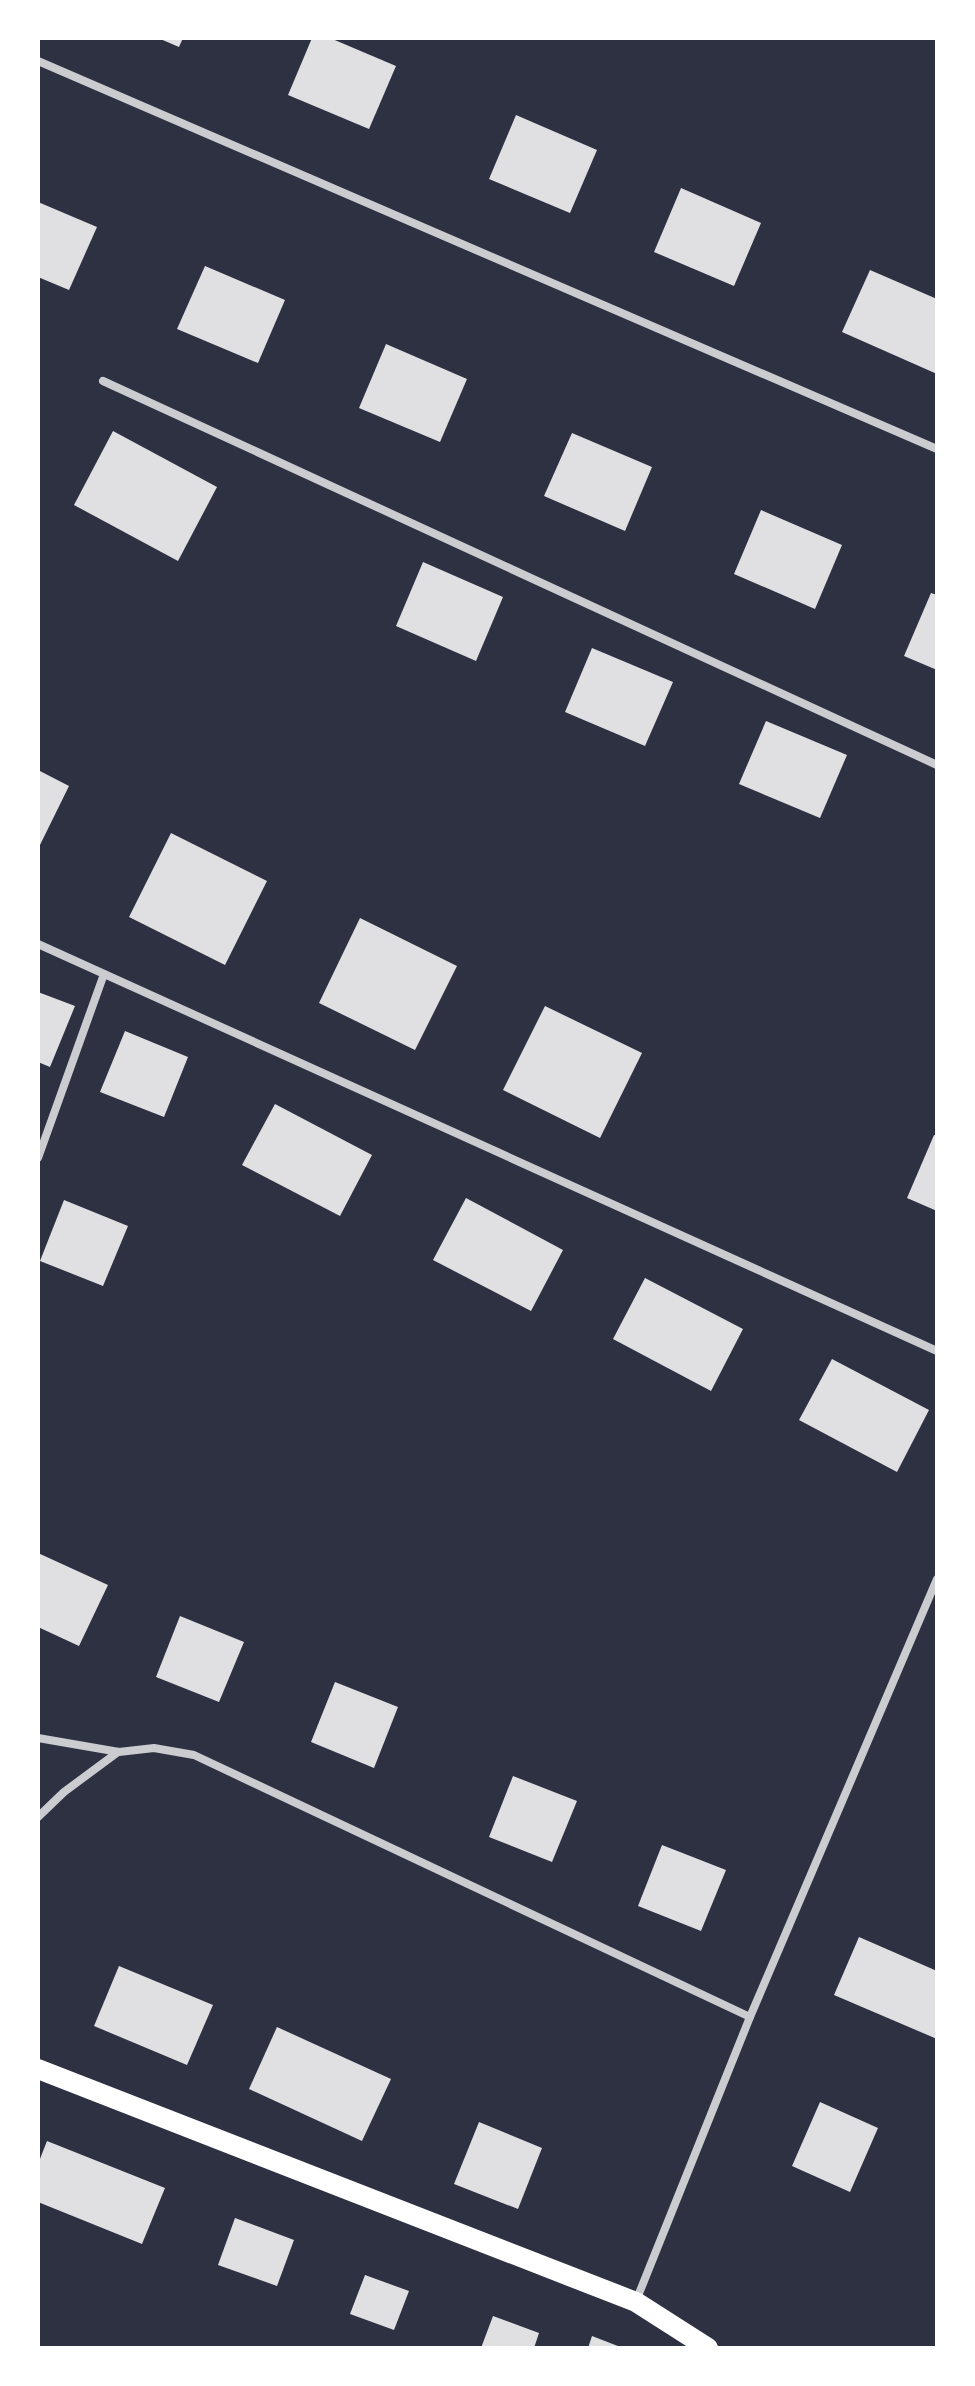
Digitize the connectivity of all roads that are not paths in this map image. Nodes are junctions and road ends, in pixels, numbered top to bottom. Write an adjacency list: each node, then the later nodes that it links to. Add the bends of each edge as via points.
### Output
1 (38, 61): 3 (street)
2 (103, 381): 4 (street)
3 (937, 449)
4 (937, 765)
5 (38, 944): 6 (street)
6 (104, 974): 7 (street); 8 (street)
7 (38, 1158)
8 (937, 1351)
9 (937, 1579): 13 (street)
10 (38, 1738): 11 (street)
11 (119, 1752): 12 (street); 13 (street, via 154,1748 194,1755)
12 (38, 1817)
13 (750, 2017): 15 (street)
14 (38, 2069): 15 (main road)
15 (636, 2302): 16 (main road)
16 (708, 2348)

